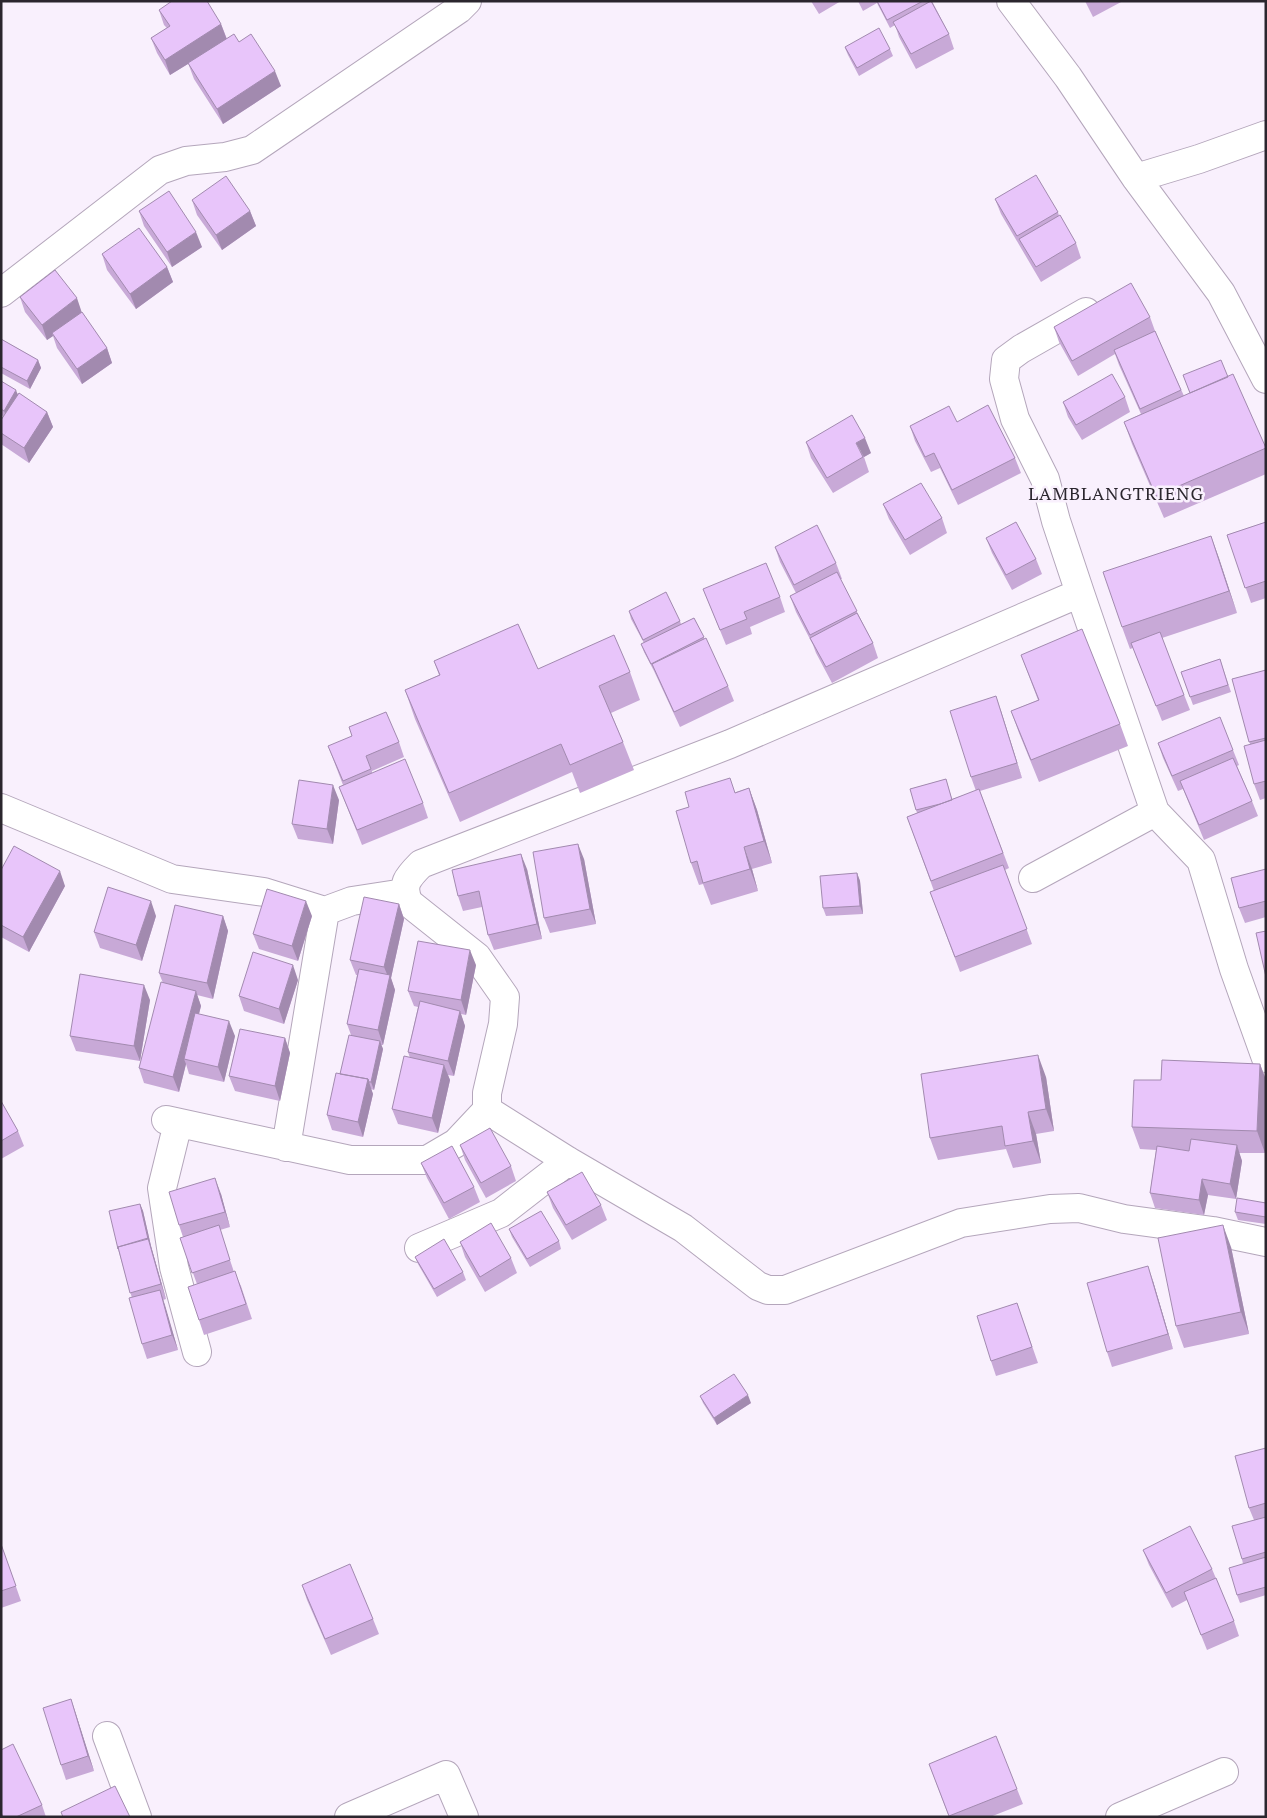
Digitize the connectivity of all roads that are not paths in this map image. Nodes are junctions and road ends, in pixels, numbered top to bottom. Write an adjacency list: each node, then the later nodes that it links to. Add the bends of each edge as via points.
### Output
1 (467, 1): 5 (street, via 252,150 186,161 160,170)
2 (1011, 1): 4 (street, via 1068,77)
3 (1266, 135): 4 (street)
4 (1136, 178): 7 (street, via 1221,294)
5 (1, 294)
6 (1086, 312): 8 (street, via 1006,360 1004,379 1015,419 1045,480)
7 (1266, 379)
8 (1080, 594): 10 (street); 12 (street, via 730,744 421,864 410,875)
9 (1, 808): 13 (street, via 172,879 264,892)
10 (1155, 812): 11 (street); 14 (street, via 1201,860 1234,969)
11 (1033, 878)
12 (404, 893): 13 (street, via 352,901); 15 (street, via 409,903 477,957 506,997)
13 (325, 911): 16 (street)
14 (1266, 1058)
15 (487, 1110): 16 (street, via 456,1143 427,1160 350,1160); 17 (street)
16 (286, 1147): 20 (street, via 172,1122 162,1188 174,1268)
17 (568, 1161): 18 (street, via 682,1228 758,1286 768,1290 785,1290 961,1223 1050,1209 1080,1208); 19 (street, via 501,1213)
18 (1266, 1242)
19 (419, 1248)
20 (196, 1352)
21 (106, 1736): 23 (street)
22 (1224, 1772): 26 (street)
23 (137, 1817)
24 (349, 1817): 25 (street, via 446,1775)
25 (464, 1817)
26 (1120, 1817)

